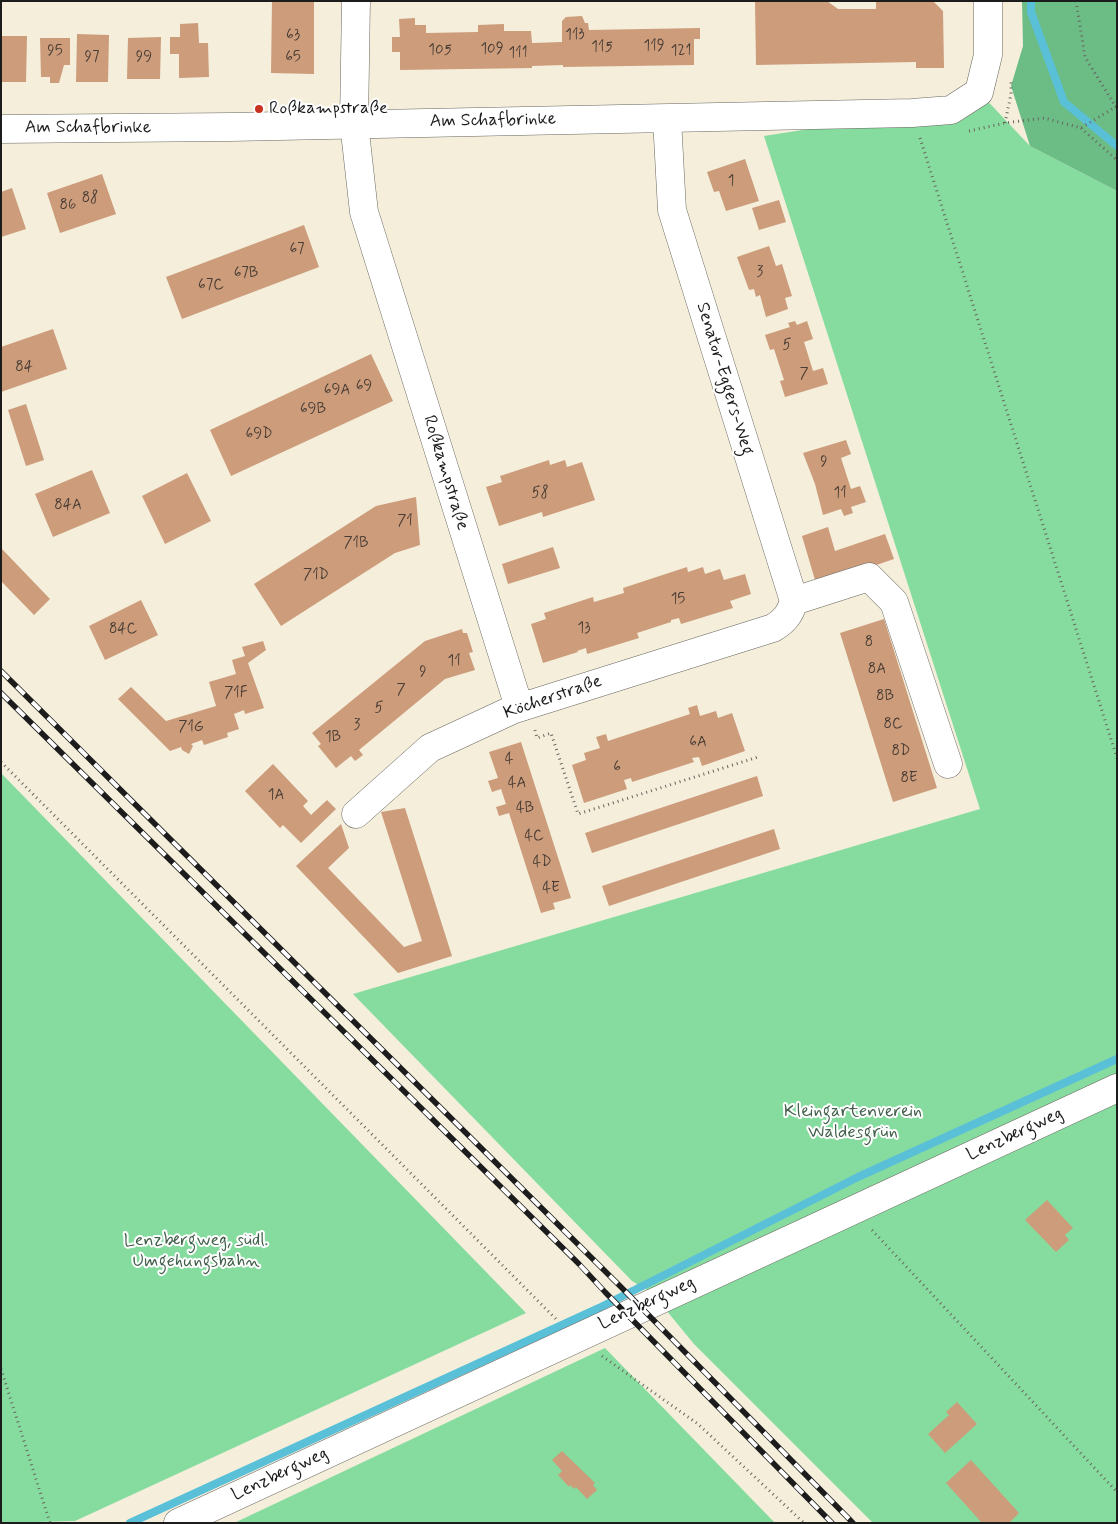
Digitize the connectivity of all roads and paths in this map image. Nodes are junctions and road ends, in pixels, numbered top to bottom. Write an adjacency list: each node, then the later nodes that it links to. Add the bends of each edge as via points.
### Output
1 (356, 1): 7 (street, Roßkampstraße)
2 (988, 1): 5 (street, Am Schafbrinke, via 988,54 979,92 951,110)
3 (1076, 1): 4 (path, via 1085,57)
4 (1116, 107): 9 (path)
5 (912, 113): 6 (street, Am Schafbrinke); 15 (path)
6 (667, 119): 7 (street, Am Schafbrinke); 12 (street, Senator-Eggers-Weg, via 672,210)
7 (354, 123): 10 (street, Am Schafbrinke); 13 (street, Roßkampstraße, via 364,212)
8 (1005, 123): 9 (path, via 1044,118)
9 (1082, 127): 11 (path)
10 (1, 129)
11 (1117, 160)
12 (794, 600): 13 (street, Köcherstraße, via 784,621 774,628); 17 (street, via 869,577 894,602)
13 (523, 705): 14 (path, via 537,738 551,733 578,814); 18 (street, Köcherstraße, via 430,748)
14 (758, 757)
15 (1117, 758)
16 (1, 762): 21 (path)
17 (948, 764)
18 (356, 814)
19 (1117, 1088): 20 (street, Lenzbergweg)
20 (853, 1210): 21 (street, Lenzbergweg); 23 (path)
21 (567, 1329): 25 (street, Lenzbergweg); 26 (path, via 698,1424)
22 (1, 1369): 24 (path)
23 (1117, 1492)
24 (50, 1523)
25 (178, 1523)
26 (804, 1523)

